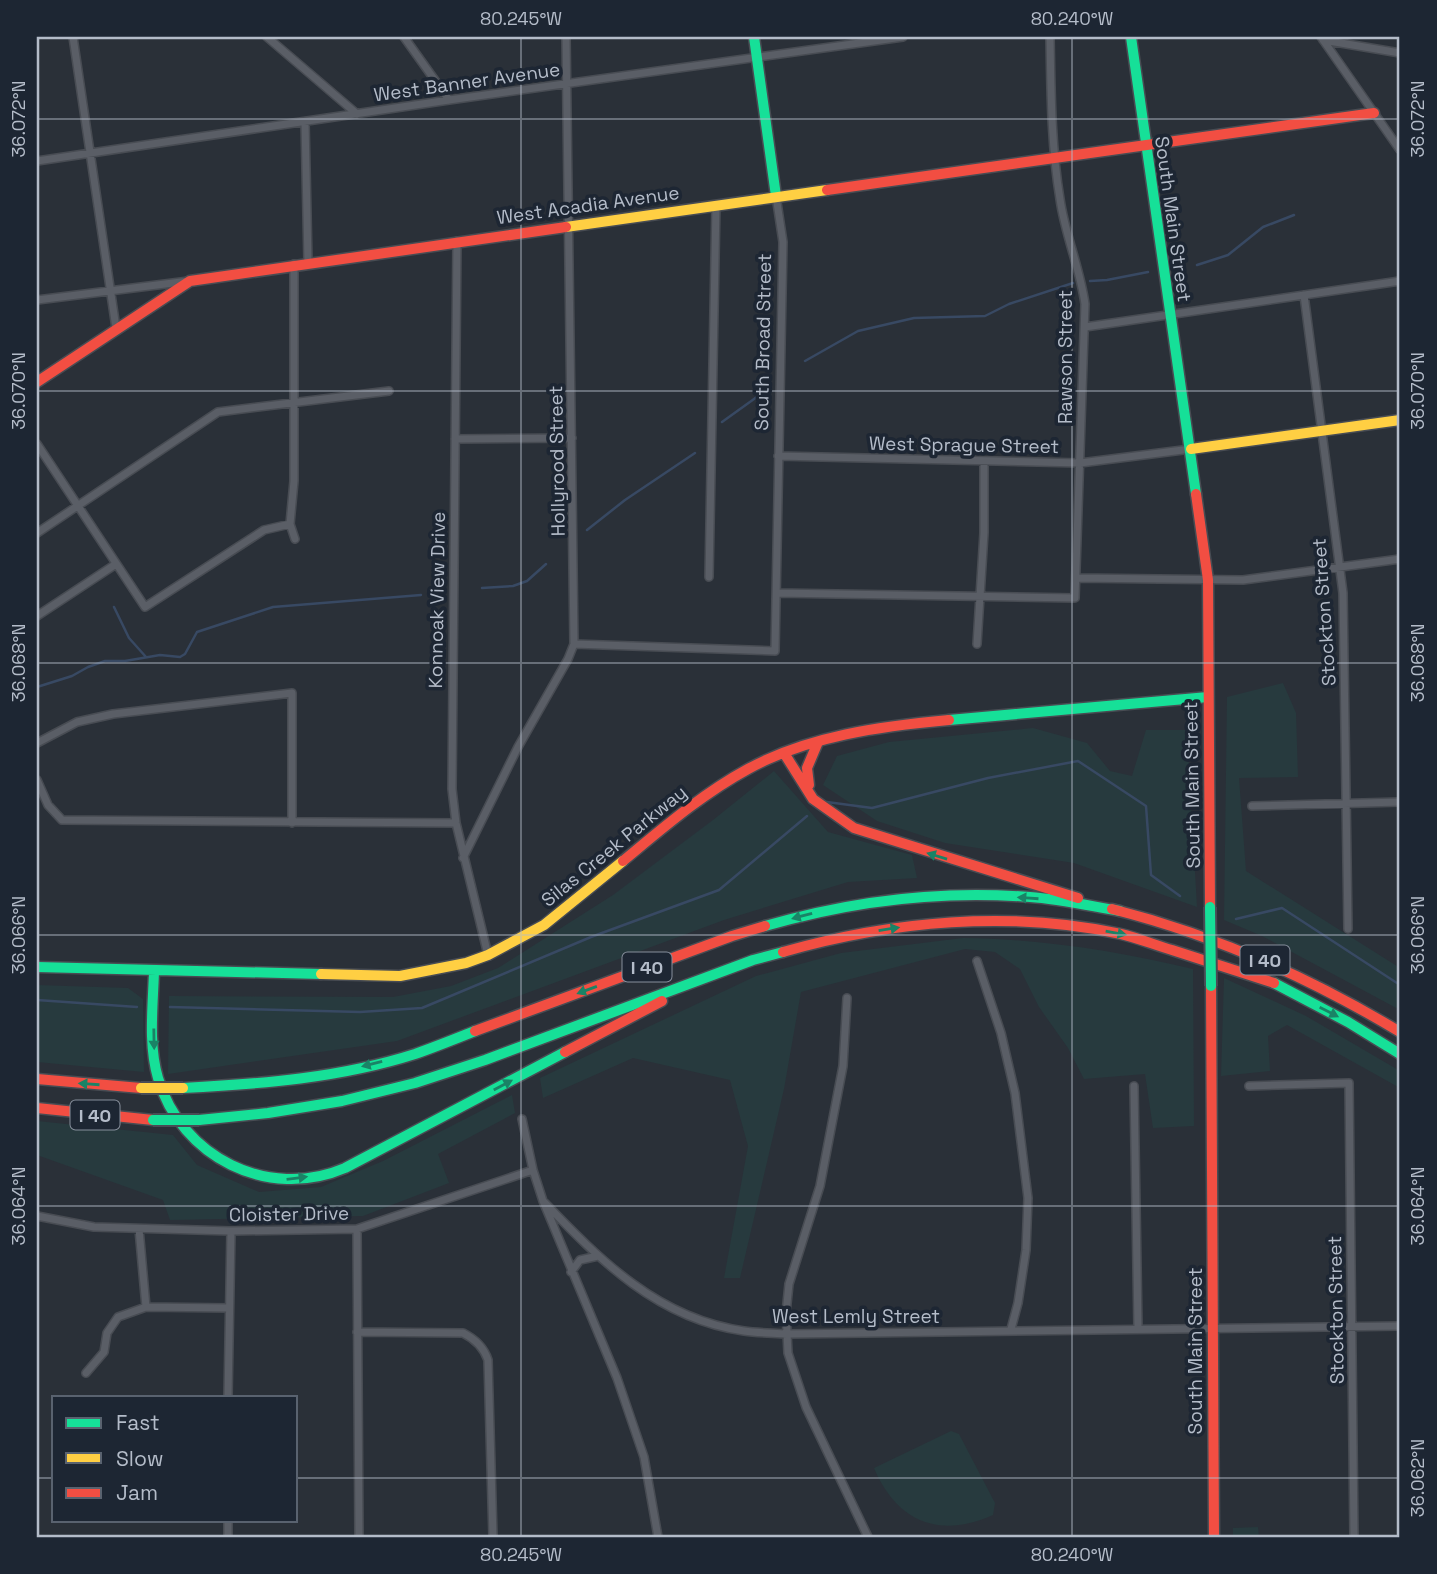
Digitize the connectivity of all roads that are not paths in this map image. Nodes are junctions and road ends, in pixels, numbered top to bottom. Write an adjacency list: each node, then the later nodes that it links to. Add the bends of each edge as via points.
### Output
1 (73, 37): 19 (street)
2 (267, 37): 15 (street)
3 (404, 37): 13 (street)
4 (566, 37): 12 (street, Hollyrood Street)
5 (754, 37): 11 (main road, South Broad Street)
6 (903, 37): 11 (street, West Banner Avenue)
7 (1050, 37): 20 (street, Rawson Street)
8 (1131, 37): 17 (main road, South Main Street)
9 (1322, 38): 10 (street); 14 (street)
10 (1400, 53)
11 (756, 57): 12 (street, West Banner Avenue); 22 (main road, South Broad Street)
12 (567, 84): 13 (street, West Banner Avenue); 24 (street, Hollyrood Street)
13 (449, 100): 15 (street, West Banner Avenue)
14 (1374, 113): 17 (main road, West Acadia Avenue); 18 (street)
15 (358, 114): 16 (street, West Banner Avenue)
16 (305, 122): 19 (street, West Banner Avenue); 26 (street)
17 (1145, 144): 20 (main road, West Acadia Avenue); 33 (main road, South Main Street)
18 (1400, 150)
19 (90, 154): 21 (street, West Banner Avenue); 30 (street)
20 (1053, 157): 22 (main road, West Acadia Avenue); 34 (street, Rawson Street, via 1065,227 1082,282)
21 (37, 161)
22 (776, 196): 23 (main road, West Acadia Avenue); 45 (street, South Broad Street, via 783,242)
23 (716, 205): 24 (main road, West Acadia Avenue); 55 (street)
24 (569, 226): 25 (main road, West Acadia Avenue); 41 (street, Hollyrood Street)
25 (457, 241): 26 (main road, West Acadia Avenue); 42 (street, Konnoak View Drive)
26 (308, 262): 27 (main road, West Acadia Avenue)
27 (294, 264): 28 (main road, West Acadia Avenue); 38 (street)
28 (190, 281): 30 (street, West Acadia Avenue); 35 (main road)
29 (1400, 281): 31 (street)
30 (110, 290): 32 (street, West Acadia Avenue); 35 (street)
31 (1304, 295): 33 (street); 40 (street, Stockton Street)
32 (37, 300)
33 (1169, 314): 34 (street); 44 (main road, South Main Street)
34 (1084, 327): 47 (street, Rawson Street)
35 (116, 328): 36 (main road)
36 (37, 382)
37 (389, 391): 38 (street)
38 (295, 402): 48 (street, via 218,412); 49 (street)
39 (1400, 420): 40 (main road)
40 (1322, 432): 44 (main road); 54 (street, Stockton Street)
41 (572, 438): 42 (street); 61 (street, Hollyrood Street)
42 (455, 439): 73 (street, Konnoak View Drive, via 452,789)
43 (37, 444): 48 (street)
44 (1191, 449): 47 (street, West Sprague Street); 57 (main road, South Main Street)
45 (778, 456): 46 (street, West Sprague Street); 58 (street, South Broad Street)
46 (984, 461): 47 (street, West Sprague Street); 59 (street)
47 (1080, 463): 56 (street, Rawson Street)
48 (78, 505): 50 (street); 53 (street)
49 (290, 524): 51 (street); 53 (street, via 264,530 145,607)
50 (37, 533)
51 (295, 539)
52 (1400, 559): 54 (street)
53 (116, 564): 60 (street)
54 (1340, 568): 57 (street); 70 (street, Stockton Street)
55 (709, 577)
56 (1076, 578): 57 (street); 59 (street, Rawson Street, via 1075,598)
57 (1208, 580): 63 (main road, South Main Street)
58 (777, 593): 59 (street); 61 (street, South Broad Street, via 775,651)
59 (979, 597): 62 (street)
60 (37, 616)
61 (574, 644): 74 (street, Hollyrood Street)
62 (977, 644)
63 (1208, 697): 65 (main road, Silas Creek Parkway, via 916,723 859,730); 103 (main road, South Main Street, bridge)
64 (37, 743): 72 (street, via 77,722 113,714 292,693)
65 (818, 743): 66 (main road, Silas Creek Parkway); 68 (main road, via 807,761)
66 (784, 753): 68 (main road); 77 (main road, Silas Creek Parkway, via 749,768 696,802 544,925)
67 (37, 780): 72 (street, via 48,805 62,820)
68 (813, 799): 75 (main road, one-way to 68, via 853,828)
69 (1400, 803): 70 (street)
70 (1347, 804): 71 (street); 76 (street, Stockton Street)
71 (1252, 806)
72 (292, 823): 73 (street)
73 (456, 823): 74 (street, Konnoak View Drive)
74 (463, 858): 77 (street, Konnoak View Drive)
75 (1119, 911): 83 (main road, I 40, via 1170,924 1291,970); 85 (main road, I 40, one-way to 85, bridge, via 1031,898 959,895 884,900 821,911 732,936 414,1054 336,1073 262,1084 183,1088)
76 (1348, 929)
77 (488, 955): 80 (main road, Silas Creek Parkway, via 401,976)
78 (977, 961): 104 (street, via 1015,1093 1028,1198 1026,1250)
79 (37, 967): 80 (main road, Silas Creek Parkway)
80 (154, 971): 81 (main road, one-way to 81, via 154,1049 170,1112 197,1145 223,1164 277,1180 328,1174 372,1155)
81 (706, 978): 84 (main road, I 40, one-way to 84, via 824,940 898,927 973,921 1047,923 1122,934 1274,983); 88 (main road, I 40, bridge, via 485,1060 342,1101 199,1120)
82 (847, 998): 106 (street, via 843,1066 820,1186 789,1284)
83 (1400, 1032)
84 (1400, 1054)
85 (37, 1079)
86 (1134, 1086): 102 (street)
87 (1249, 1086): 100 (street, Stockton Street, via 1349,1083)
88 (37, 1108)
89 (522, 1119): 90 (street)
90 (533, 1170): 91 (street); 94 (street, Cloister Drive)
91 (543, 1201): 96 (street, West Lemly Street); 97 (street)
92 (37, 1216): 93 (street, Cloister Drive, via 94,1227)
93 (139, 1229): 95 (street, Cloister Drive); 98 (street)
94 (357, 1229): 95 (street, Cloister Drive); 105 (street)
95 (231, 1231): 99 (street)
96 (598, 1256): 97 (street, via 580,1260); 106 (street, West Lemly Street, via 634,1287 675,1309 743,1331)
97 (571, 1272): 111 (street, via 617,1378 644,1457)
98 (146, 1303): 99 (street); 107 (street, via 118,1317 107,1333 104,1352)
99 (229, 1308): 108 (street)
100 (1352, 1326): 101 (street, West Lemly Street); 103 (street, West Lemly Street); 114 (street, Stockton Street)
101 (1400, 1326)
102 (1138, 1328): 103 (street, West Lemly Street); 104 (street, West Lemly Street)
103 (1212, 1328): 113 (main road, South Main Street)
104 (1011, 1329): 106 (street, West Lemly Street)
105 (357, 1332): 109 (street); 110 (street, via 463,1333 485,1353)
106 (787, 1334): 112 (street, via 788,1353 806,1407)
107 (86, 1373)
108 (228, 1396)
109 (359, 1537)
110 (494, 1537)
111 (658, 1537)
112 (868, 1537)
113 (1214, 1537)
114 (1354, 1537)

